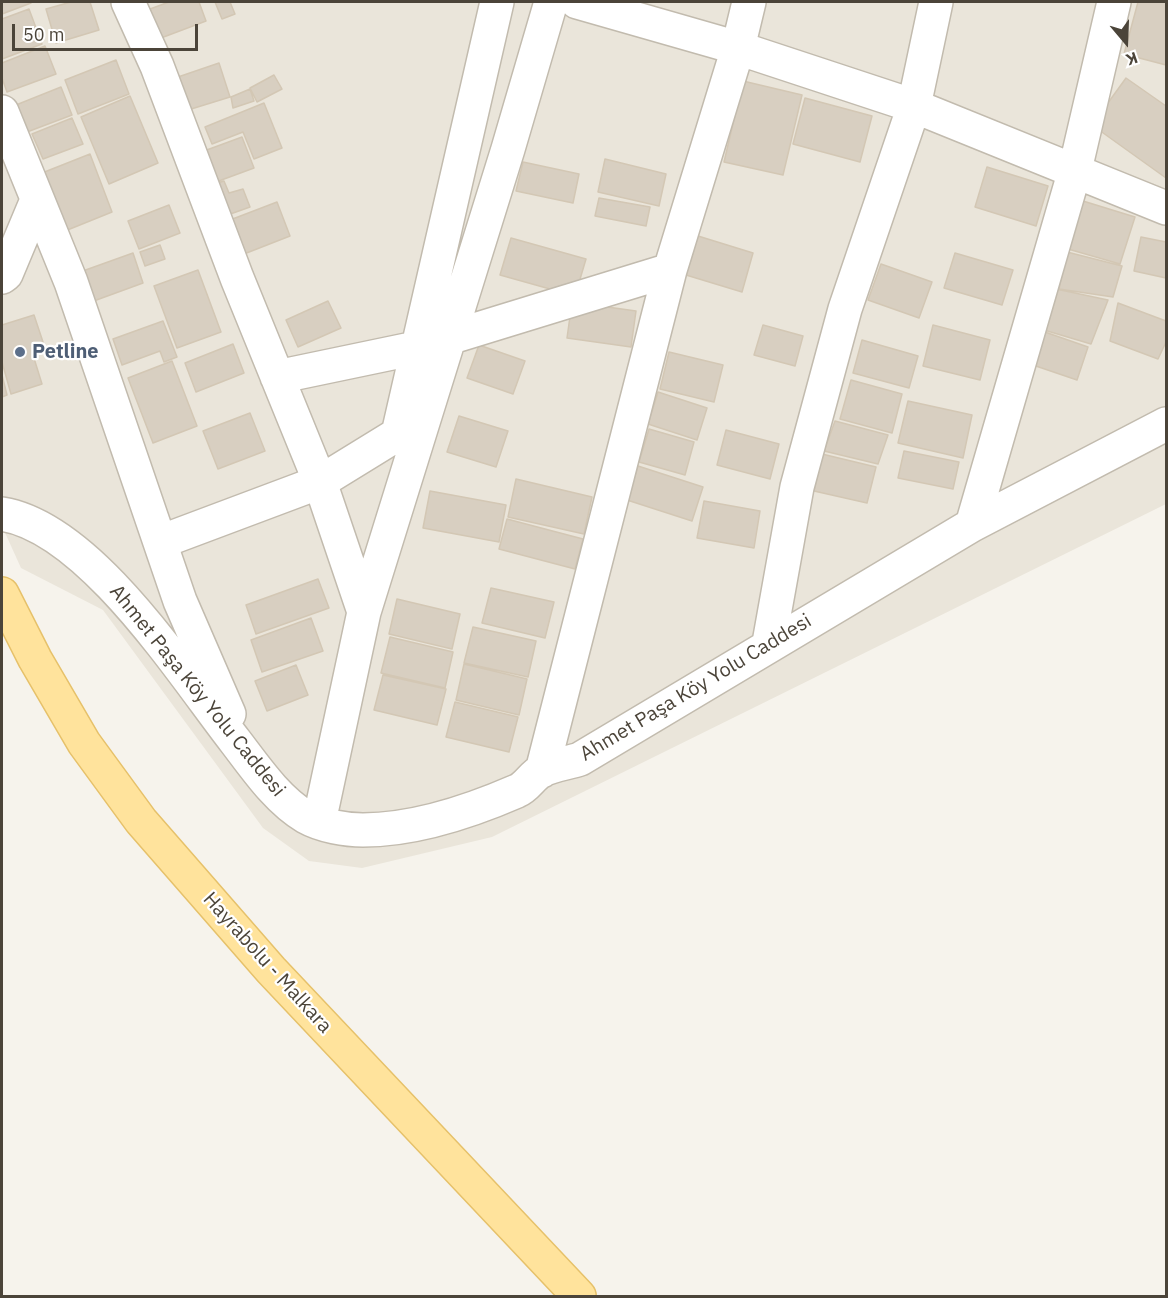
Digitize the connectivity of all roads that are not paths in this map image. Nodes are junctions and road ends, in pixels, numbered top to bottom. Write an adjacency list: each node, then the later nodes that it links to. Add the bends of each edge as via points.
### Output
1 (128, 2): 18 (street)
2 (497, 2): 17 (street)
3 (550, 2): 16 (street)
4 (577, 2): 8 (street)
5 (749, 2): 8 (street)
6 (936, 2): 9 (street)
7 (1114, 2): 11 (street)
8 (738, 48): 9 (street); 14 (street)
9 (914, 106): 11 (street); 26 (street, via 845,309 796,487)
10 (2, 112): 12 (street)
11 (1075, 170): 13 (street); 22 (street)
12 (37, 200): 15 (street); 23 (street, via 70,282)
13 (1167, 208)
14 (670, 270): 16 (street); 28 (street)
15 (2, 277)
16 (450, 336): 17 (street); 25 (street)
17 (416, 348): 18 (street); 20 (street, via 398,434)
18 (277, 377): 20 (street)
19 (1167, 424): 22 (street, Ahmet Paşa Köy Yolu Caddesi)
20 (320, 482): 23 (street); 25 (street)
21 (2, 514): 27 (street, Ahmet Paşa Köy Yolu Caddesi, via 16,517 85,558 116,589)
22 (972, 525): 26 (street, Ahmet Paşa Köy Yolu Caddesi)
23 (160, 542): 27 (street, via 180,601)
24 (2, 594): 30 (main road, Hayrabolu - Malkara, via 84,743 148,829 355,1061)
25 (364, 612): 29 (street)
26 (770, 644): 28 (street, Ahmet Paşa Köy Yolu Caddesi, via 580,759)
27 (249, 759): 29 (street, Ahmet Paşa Köy Yolu Caddesi, via 288,803)
28 (542, 771): 29 (street, Ahmet Paşa Köy Yolu Caddesi, via 520,790 428,820 363,830)
29 (319, 822)
30 (579, 1296)

